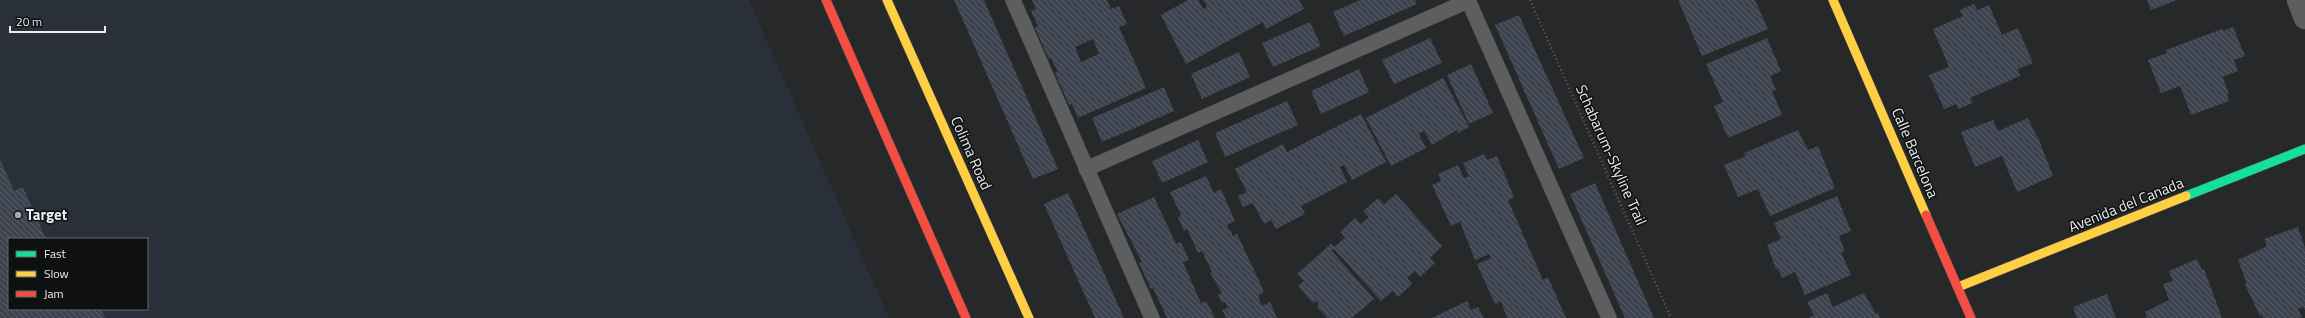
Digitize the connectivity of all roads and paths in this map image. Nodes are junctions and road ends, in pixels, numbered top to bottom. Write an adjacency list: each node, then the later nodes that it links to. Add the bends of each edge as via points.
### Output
1 (826, 0): 12 (street)
2 (888, 0): 13 (street, Colima Road)
3 (1013, 0): 10 (lane)
4 (1468, 0): 10 (lane); 15 (lane)
5 (1530, 0): 16 (path, Schabarum-Skyline Trail)
6 (1833, 0): 11 (street, Calle Barcelona)
7 (2298, 0): 8 (street)
8 (2305, 18)
9 (2305, 148): 11 (street, Avenida del Canada)
10 (1086, 169): 14 (lane)
11 (1958, 286): 17 (street, Calle Barcelona)
12 (966, 318)
13 (1029, 318)
14 (1152, 318)
15 (1610, 318)
16 (1671, 318)
17 (1971, 318)

